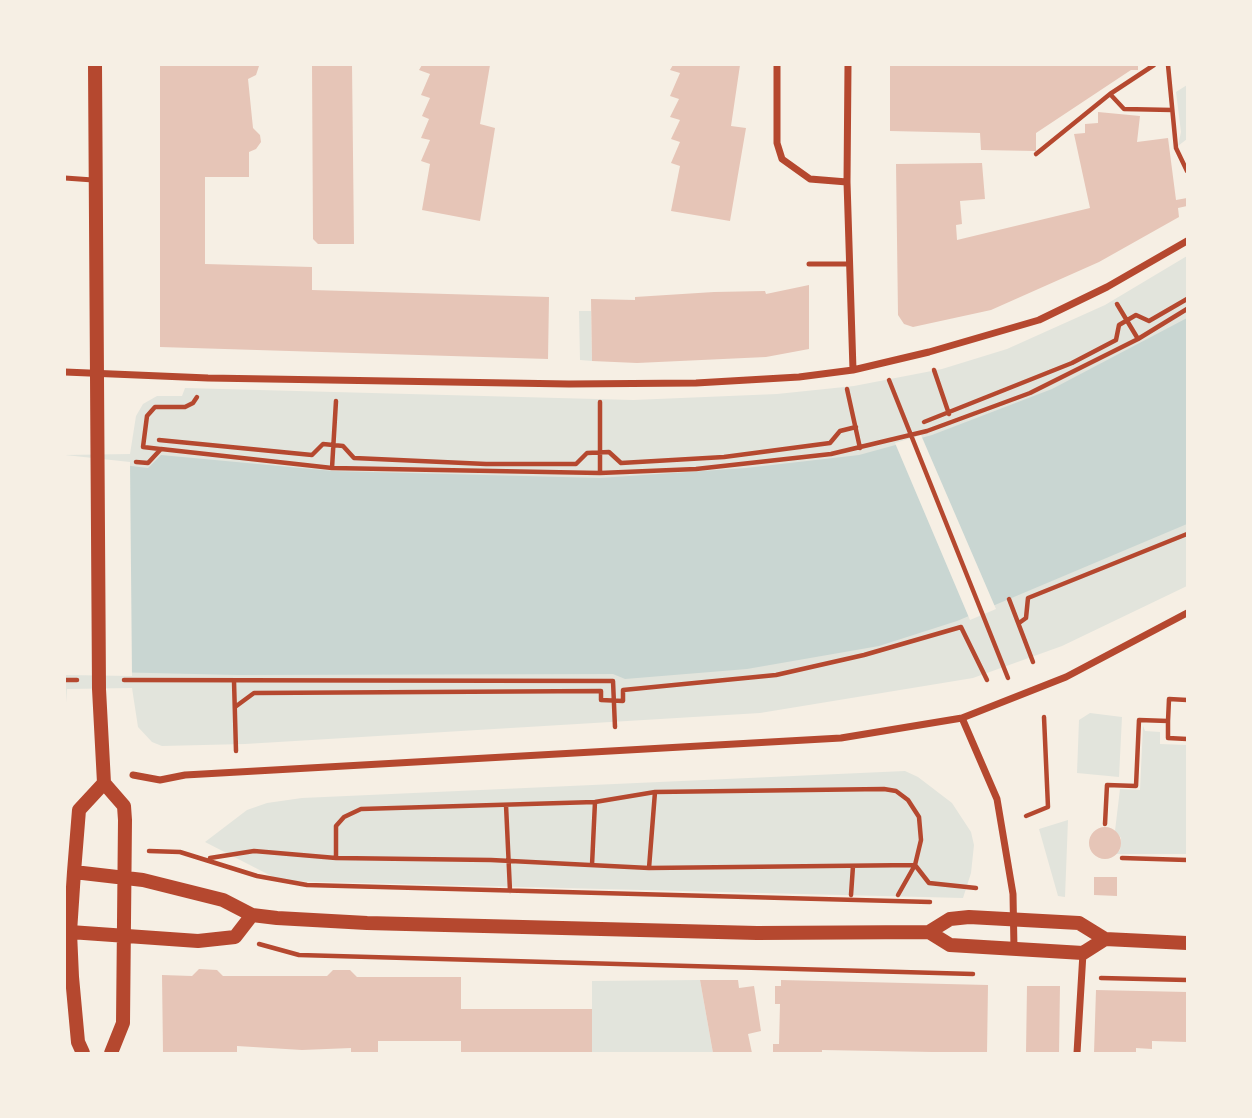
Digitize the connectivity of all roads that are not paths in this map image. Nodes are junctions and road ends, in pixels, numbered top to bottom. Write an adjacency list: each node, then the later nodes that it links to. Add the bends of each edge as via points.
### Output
1 (95, 65): 5 (main road)
2 (777, 65): 6 (street, via 777,143 782,159 810,179)
3 (848, 65): 6 (street)
4 (65, 178): 5 (lane)
5 (96, 180): 12 (main road)
6 (847, 182): 9 (street)
7 (1187, 241): 10 (street, via 1039,320 983,339)
8 (809, 264): 9 (lane)
9 (849, 264): 10 (street)
10 (853, 370): 12 (street, via 696,383)
11 (65, 372): 12 (street)
12 (99, 373): 16 (main road, via 99,689)
13 (1187, 613): 14 (street, via 1066,677)
14 (962, 718): 15 (street, via 841,738 160,779); 20 (street, via 997,799)
15 (133, 775)
16 (104, 783): 17 (main road, via 79,810); 18 (main road, via 124,806)
17 (74, 872): 18 (main road); 21 (main road)
18 (125, 877): 19 (main road, via 216,898); 23 (main road)
19 (252, 915): 22 (main road, via 430,925); 23 (main road, via 235,937 198,941)
20 (1014, 920): 22 (main road, via 950,919); 24 (main road, via 1079,923); 26 (street)
21 (70, 932): 23 (main road); 28 (main road, via 78,1042)
22 (929, 932): 26 (main road, via 950,945)
23 (124, 936): 29 (main road, via 123,1023)
24 (1105, 939): 25 (main road); 27 (main road)
25 (1187, 943)
26 (1014, 949): 27 (main road)
27 (1083, 953): 30 (street)
28 (83, 1053)
29 (111, 1053)
30 (1077, 1053)

